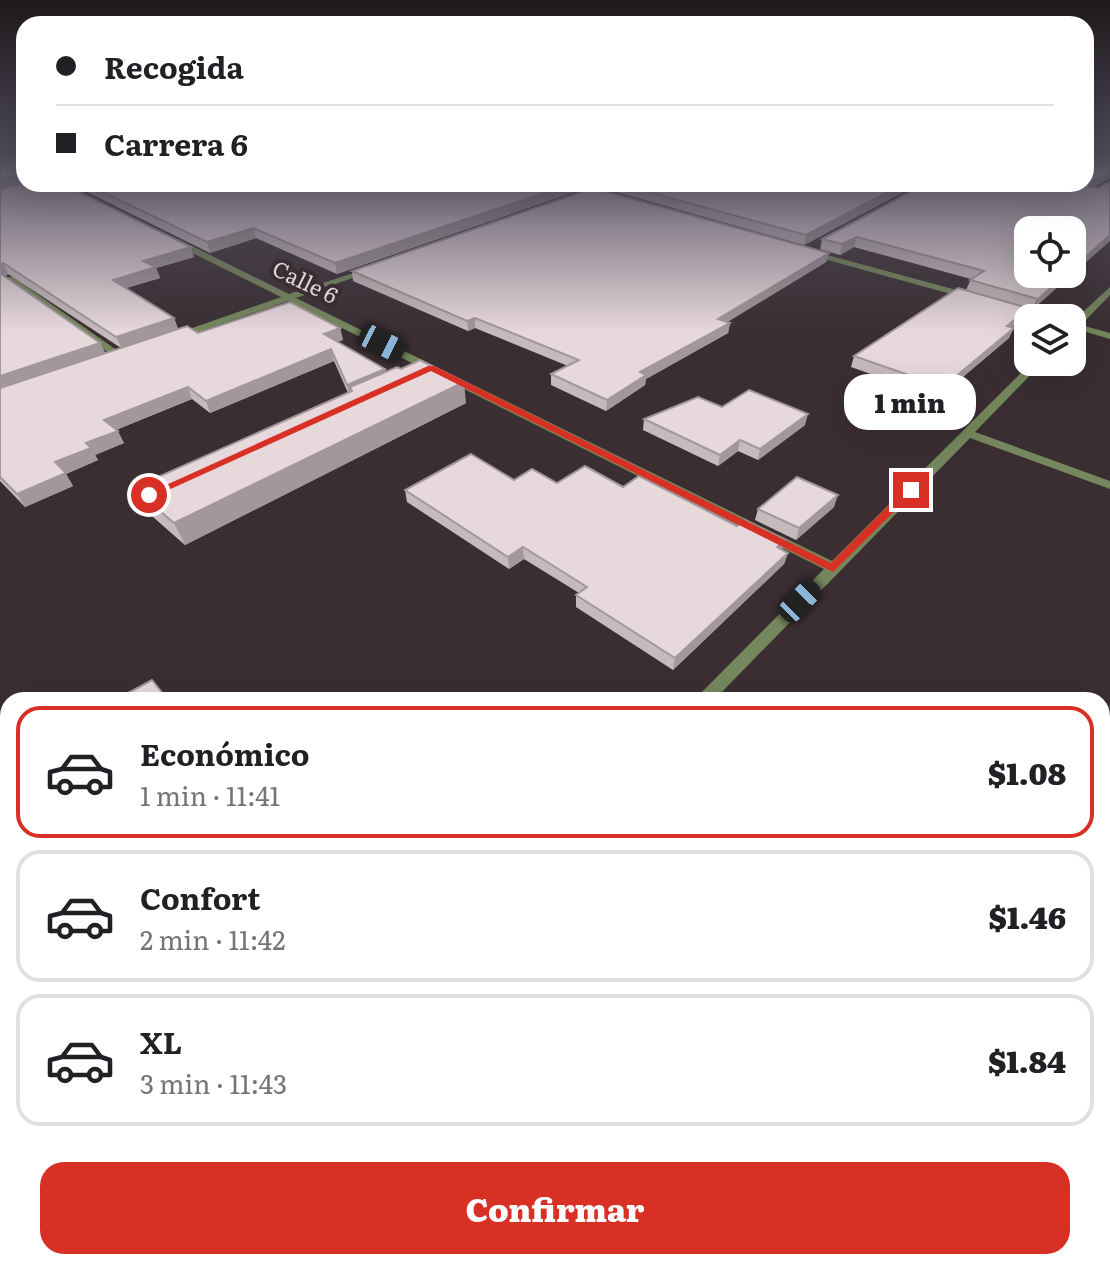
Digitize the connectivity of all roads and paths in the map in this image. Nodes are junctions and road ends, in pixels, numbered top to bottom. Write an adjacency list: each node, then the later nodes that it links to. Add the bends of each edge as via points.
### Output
1 (167, 237): 6 (street, Calle 6)
2 (818, 243): 7 (street, via 804,251)
3 (378, 266): 6 (street)
4 (10, 279): 15 (street)
5 (1110, 290): 10 (street)
6 (289, 297): 13 (street); 17 (street, Calle 6)
7 (986, 301)
8 (1001, 305): 9 (street)
9 (1014, 309)
10 (1086, 313)
11 (1086, 330): 12 (street)
12 (1110, 336)
13 (162, 341)
14 (134, 351): 15 (street)
15 (120, 356): 16 (street)
16 (105, 361)
17 (431, 368): 18 (street); 22 (street, Calle 6)
18 (415, 376)
19 (1024, 376): 20 (street)
20 (967, 433): 21 (street); 22 (street)
21 (1110, 485)
22 (833, 568): 23 (street)
23 (711, 692)

